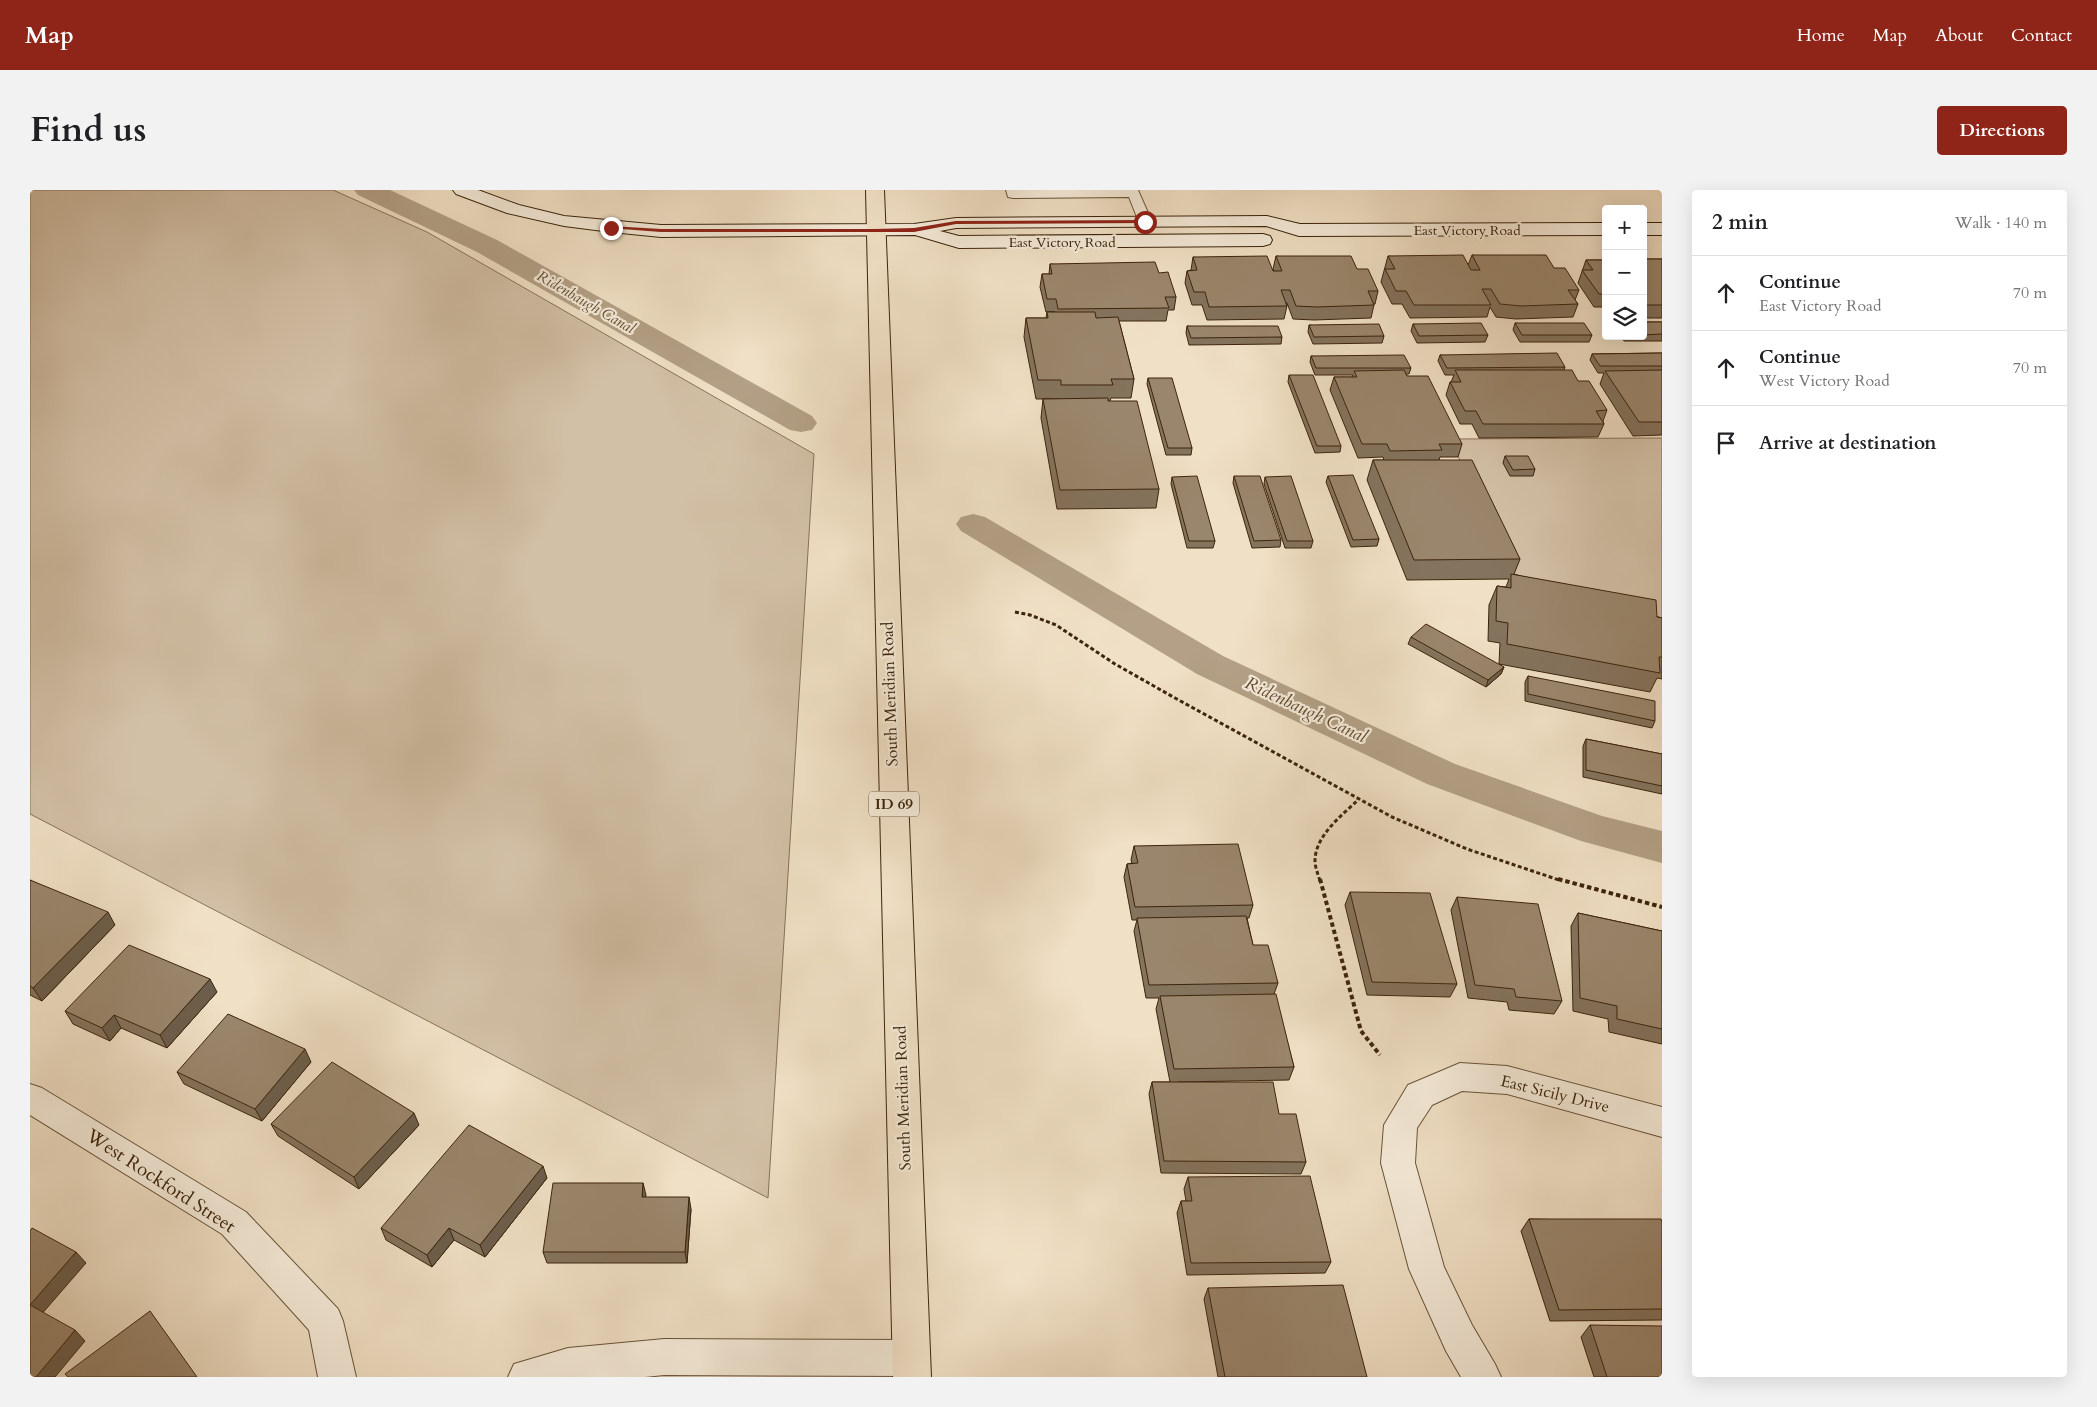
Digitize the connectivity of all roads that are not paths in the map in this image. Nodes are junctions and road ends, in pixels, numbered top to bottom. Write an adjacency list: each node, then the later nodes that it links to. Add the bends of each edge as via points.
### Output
1 (462, 190): 14 (main road, East Victory Road, via 514,209 611,228)
2 (875, 190): 14 (main road, South Meridian Road / ID 69)
3 (1012, 190): 4 (lane, via 1013,194)
4 (1049, 192): 5 (lane)
5 (1081, 192): 6 (lane)
6 (1109, 192): 7 (lane)
7 (1139, 192): 8 (lane)
8 (1145, 222): 12 (main road, East Victory Road, via 956,223); 13 (main road, East Victory Road, via 1267,221)
9 (1602, 229): 13 (main road, East Victory Road)
10 (1647, 229): 11 (main road)
11 (1662, 229)
12 (914, 230): 13 (main road, East Victory Road, via 959,242 1280,240); 14 (main road, East Victory Road)
13 (1299, 230)
14 (875, 231): 17 (main road, South Meridian Road / ID 69)
15 (30, 1098): 18 (main road, West Rockford Street, via 234,1223 326,1321)
16 (1662, 1122): 20 (main road, East Sicily Drive, via 1507,1080 1460,1077 1420,1095 1401,1125 1398,1162 1427,1269 1459,1338)
17 (912, 1368): 19 (main road, via 664,1357 568,1366)
18 (337, 1377)
19 (527, 1377)
20 (1482, 1377)

